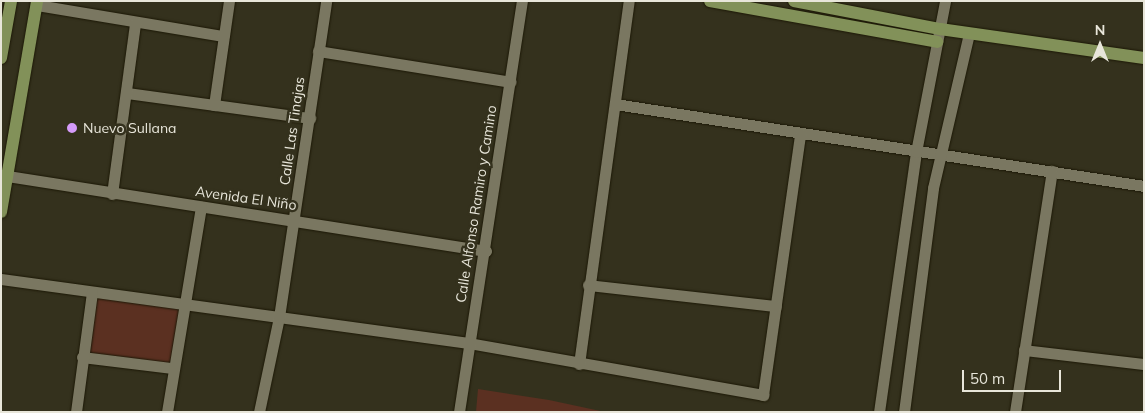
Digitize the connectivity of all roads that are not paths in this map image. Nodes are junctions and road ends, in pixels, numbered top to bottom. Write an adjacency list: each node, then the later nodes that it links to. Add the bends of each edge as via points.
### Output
1 (229, 1): 13 (street)
2 (326, 1): 15 (street, Calle Las Tinajas)
3 (522, 1): 18 (street, Calle Alfonso Ramiro y Camino)
4 (629, 1): 20 (street)
5 (710, 1): 14 (street)
6 (794, 1): 11 (street)
7 (945, 1): 11 (street)
8 (37, 3): 10 (street); 27 (street)
9 (7, 4): 16 (street)
10 (135, 23): 13 (street); 19 (street)
11 (940, 29): 12 (street); 14 (street)
12 (969, 33): 17 (street); 25 (street)
13 (223, 36): 21 (street)
14 (937, 42): 24 (street)
15 (318, 51): 18 (street); 22 (street, Calle Las Tinajas)
16 (1, 58)
17 (1144, 58)
18 (510, 82): 33 (street, Calle Alfonso Ramiro y Camino)
19 (127, 93): 21 (street); 29 (street)
20 (615, 104): 23 (street); 35 (street)
21 (214, 105): 22 (street)
22 (310, 118): 32 (street, Calle Las Tinajas)
23 (800, 134): 24 (street); 37 (street)
24 (916, 152): 25 (street); 50 (street)
25 (940, 155): 26 (street); 51 (street)
26 (1052, 171): 28 (street); 41 (street)
27 (5, 175): 29 (street, Avenida El Niño); 31 (street)
28 (1144, 186)
29 (112, 194): 30 (street, Avenida El Niño)
30 (201, 207): 32 (street, Avenida El Niño); 38 (street)
31 (1, 212)
32 (294, 221): 33 (street, Avenida El Niño); 39 (street, Calle Las Tinajas)
33 (486, 251): 40 (street, Calle Alfonso Ramiro y Camino)
34 (1, 279): 36 (street)
35 (588, 286): 37 (street); 43 (street)
36 (92, 292): 38 (street); 42 (street)
37 (776, 306): 43 (street, via 763,395)
38 (184, 307): 39 (street); 45 (street)
39 (279, 317): 40 (street); 48 (street, Calle Las Tinajas)
40 (469, 343): 43 (street); 49 (street, Calle Alfonso Ramiro y Camino)
41 (1024, 350): 44 (street); 52 (street)
42 (82, 358): 45 (street); 46 (street)
43 (579, 364)
44 (1144, 364)
45 (172, 368): 47 (street)
46 (76, 412)
47 (167, 412)
48 (259, 412)
49 (459, 412)
50 (879, 412)
51 (904, 412)
52 (1015, 412)

